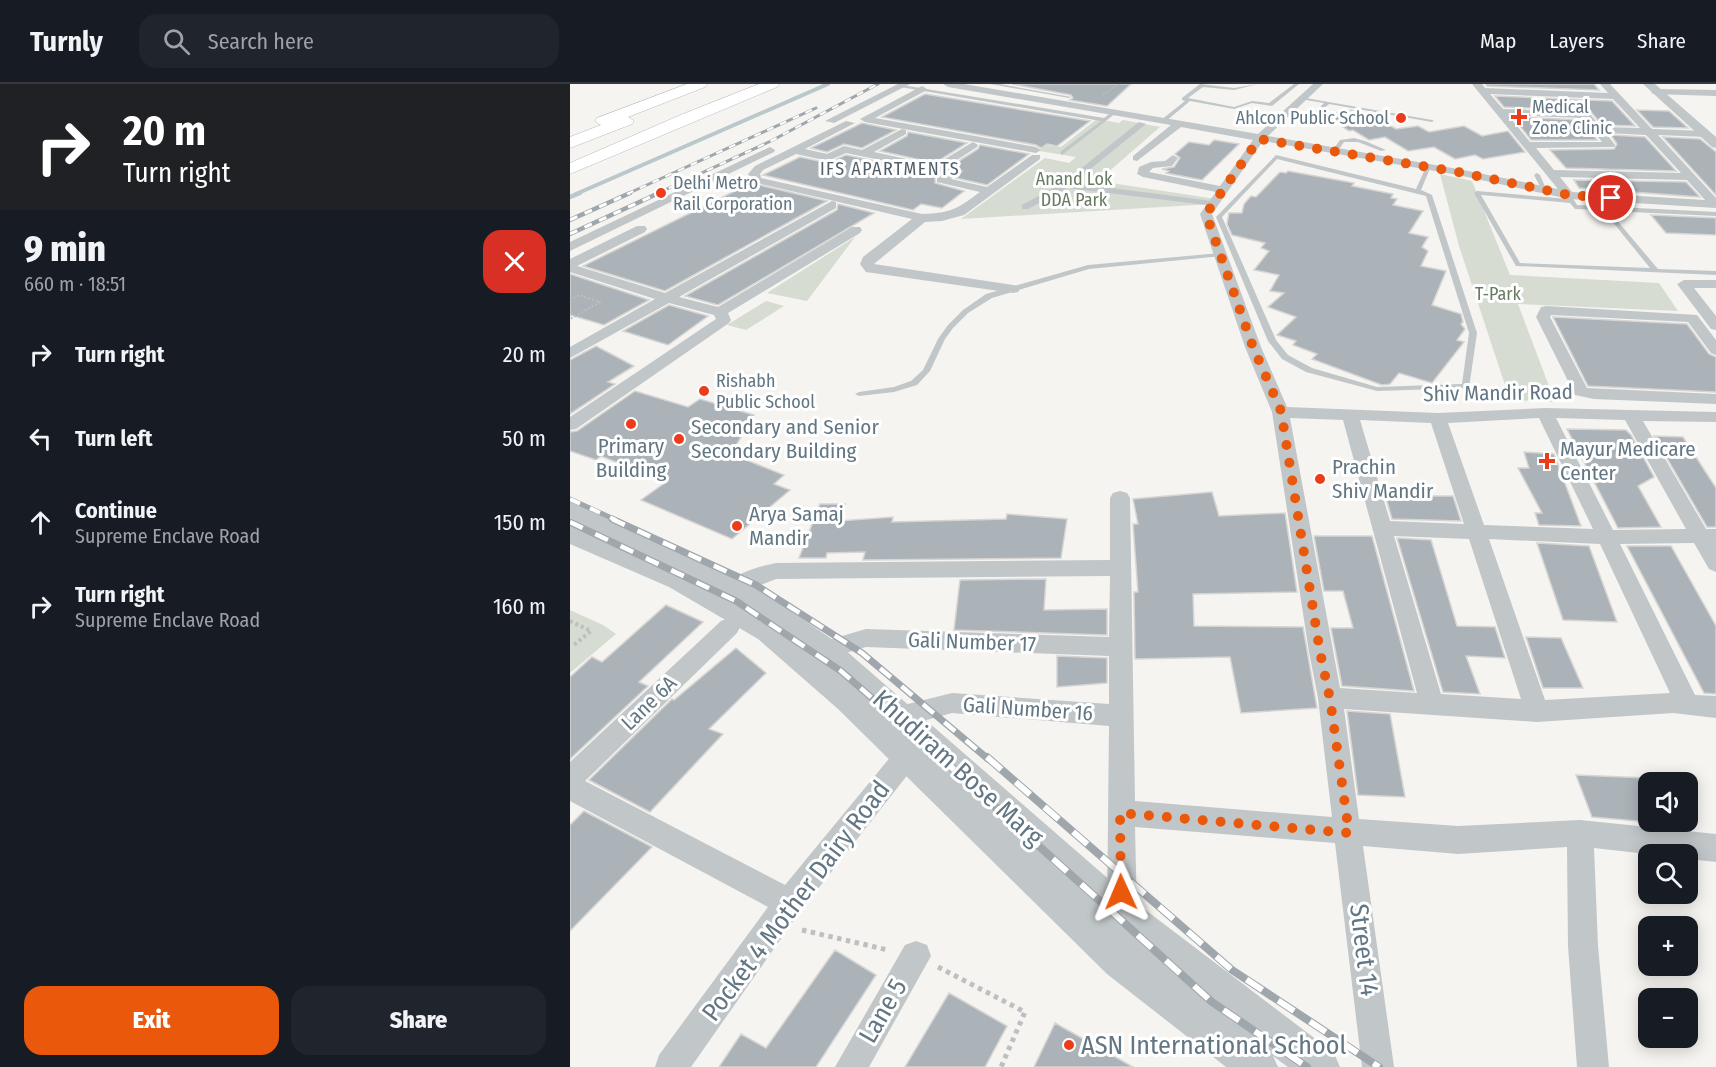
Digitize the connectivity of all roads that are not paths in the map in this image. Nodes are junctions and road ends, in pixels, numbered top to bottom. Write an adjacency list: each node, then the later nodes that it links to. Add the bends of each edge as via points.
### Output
1 (700, 84): 36 (highway)
2 (720, 84): 40 (highway, via 619,124)
3 (743, 84): 40 (highway)
4 (772, 84): 54 (highway)
5 (948, 84): 18 (street)
6 (992, 84): 18 (lane)
7 (1042, 84): 18 (lane)
8 (1256, 84): 13 (lane, via 1234,89)
9 (1297, 84): 22 (lane, via 1270,105 1252,102 1234,108)
10 (1318, 84): 21 (street)
11 (1605, 84): 19 (street)
12 (903, 85): 16 (lane); 27 (street)
13 (1203, 85): 22 (lane, via 1184,99)
14 (1480, 88): 19 (street); 24 (street)
15 (1652, 88): 17 (street); 37 (street)
16 (922, 89): 25 (lane); 44 (street, via 865,119)
17 (1716, 93)
18 (1027, 94): 20 (lane); 25 (street)
19 (1615, 96): 35 (street)
20 (1069, 97)
21 (1302, 98): 23 (lane); 38 (street)
22 (1188, 101): 28 (lane)
23 (1327, 103): 26 (lane); 29 (lane)
24 (1500, 112): 33 (street, via 1586,115); 42 (street)
25 (1110, 116): 28 (street); 48 (lane)
26 (1312, 118)
27 (833, 120): 30 (street); 55 (street)
28 (1163, 121): 32 (street)
29 (1432, 122)
30 (850, 123): 34 (street); 43 (street)
31 (1142, 124): 60 (street)
32 (1179, 124): 38 (street); 50 (street)
33 (1599, 130): 35 (street); 42 (street, via 1610,146)
34 (902, 132): 41 (street); 47 (street)
35 (1649, 132): 37 (street); 59 (street)
36 (570, 133)
37 (1706, 134): 39 (street)
38 (1259, 139): 46 (street); 61 (street)
39 (1716, 144)
40 (578, 145): 49 (highway)
41 (973, 145): 53 (street); 63 (street, via 1036,157)
42 (1527, 145): 56 (street)
43 (794, 150): 47 (street, via 828,158 844,149); 58 (street, via 759,168)
44 (1036, 150)
45 (1383, 150): 46 (lane, via 1351,139 1342,141)
46 (1335, 151): 52 (street)
47 (864, 153): 53 (street)
48 (1062, 153)
49 (570, 154)
50 (1137, 158)
51 (1173, 158): 61 (street, via 1168,164 1150,165 1143,169 1143,174)
52 (1429, 167): 62 (street); 64 (lane)
53 (937, 168): 63 (street, via 954,172 941,180)
54 (570, 169)
55 (728, 171): 58 (street); 74 (street)
56 (1552, 173): 59 (street); 65 (street)
57 (1537, 175): 62 (lane)
58 (755, 176): 71 (street, via 757,180)
59 (1691, 177): 69 (street)
60 (1066, 185): 66 (street); 68 (street)
61 (1223, 190): 66 (street)
62 (1545, 190): 65 (street)
63 (990, 191): 71 (street, via 960,212)
64 (1418, 191): 64 (lane, via 1429,195 1473,333 1466,386 1377,389 1309,370 1285,357 1272,341 1219,217 1275,157)
65 (1571, 198): 69 (street); 70 (lane, via 1575,207); 78 (lane, via 1477,193 1518,265)
66 (1212, 204): 75 (street, Street 14, via 1206,214)
67 (832, 205): 82 (street)
68 (1025, 207)
69 (1716, 207): 70 (lane)
70 (1605, 208): 78 (lane)
71 (922, 218): 81 (street, via 868,260 871,269)
72 (651, 224): 76 (street)
73 (856, 230): 83 (street)
74 (570, 247)
75 (1220, 255): 81 (lane, via 1088,267); 90 (street, Street 14)
76 (570, 264)
77 (570, 268): 82 (street)
78 (1656, 271): 79 (lane)
79 (1716, 273)
80 (1716, 284): 84 (street, via 1684,284)
81 (1013, 289): 87 (lane, via 989,296 956,320 928,369 914,383 905,388)
82 (665, 298): 83 (street); 86 (street)
83 (720, 312): 97 (street, via 724,320)
84 (1716, 326)
85 (1716, 350): 88 (street, via 1692,318 1546,310 1543,317 1581,391)
86 (570, 353)
87 (859, 394)
88 (1666, 397): 89 (street); 94 (street)
89 (1716, 399)
90 (1281, 411): 92 (street, Shiv Mandir Road); 112 (street, Street 14)
91 (1545, 413): 93 (street, Shiv Mandir Road); 95 (street, Shiv Mandir Road); 104 (street)
92 (1350, 414): 95 (street, Shiv Mandir Road); 100 (street)
93 (1631, 415): 94 (street, Shiv Mandir Road); 103 (street)
94 (1679, 416): 96 (street, Shiv Mandir Road)
95 (1438, 417): 101 (street)
96 (1716, 417)
97 (570, 424)
98 (1120, 498): 107 (street)
99 (570, 508): 105 (street, Khudiram Bose Marg)
100 (1382, 528): 101 (street); 113 (street)
101 (1476, 532): 104 (street); 116 (street)
102 (570, 534): 105 (street, Khudiram Bose Marg)
103 (1708, 535): 104 (street); 106 (street)
104 (1606, 537): 114 (street, via 1680,685)
105 (622, 545): 108 (street, Khudiram Bose Marg); 118 (street, Khudiram Bose Marg, via 768,631 848,700)
106 (1716, 564)
107 (1120, 568): 108 (street, via 776,571); 110 (street)
108 (736, 587): 111 (street, Khudiram Bose Marg)
109 (729, 627): 119 (street, Lane 6A)
110 (1120, 647): 111 (street, Gali Number 17, via 866,638); 117 (street)
111 (826, 650): 118 (street, Khudiram Bose Marg)
112 (1330, 699): 113 (street); 122 (street, Street 14)
113 (1432, 705): 116 (street)
114 (1686, 705): 115 (street); 116 (street)
115 (1716, 707)
116 (1537, 711)
117 (1121, 716): 118 (street, Gali Number 16, via 952,703); 121 (street)
118 (910, 736): 125 (street, Pocket 4 Mother Dairy Road); 126 (street, Khudiram Bose Marg); 130 (street, Khudiram Bose Marg, via 1120,961)
119 (570, 778)
120 (570, 787): 125 (street)
121 (1120, 813): 122 (street); 126 (street)
122 (1349, 833): 123 (street, via 1458,840); 132 (street, Street 14)
123 (1580, 833): 124 (street); 133 (street, via 1583,946)
124 (1716, 848)
125 (789, 903): 128 (street, Pocket 4 Mother Dairy Road)
126 (1122, 915): 131 (street, Khudiram Bose Marg)
127 (916, 956): 129 (street, Lane 5)
128 (671, 1067)
129 (851, 1067)
130 (1258, 1067)
131 (1320, 1067)
132 (1378, 1067)
133 (1593, 1067)

